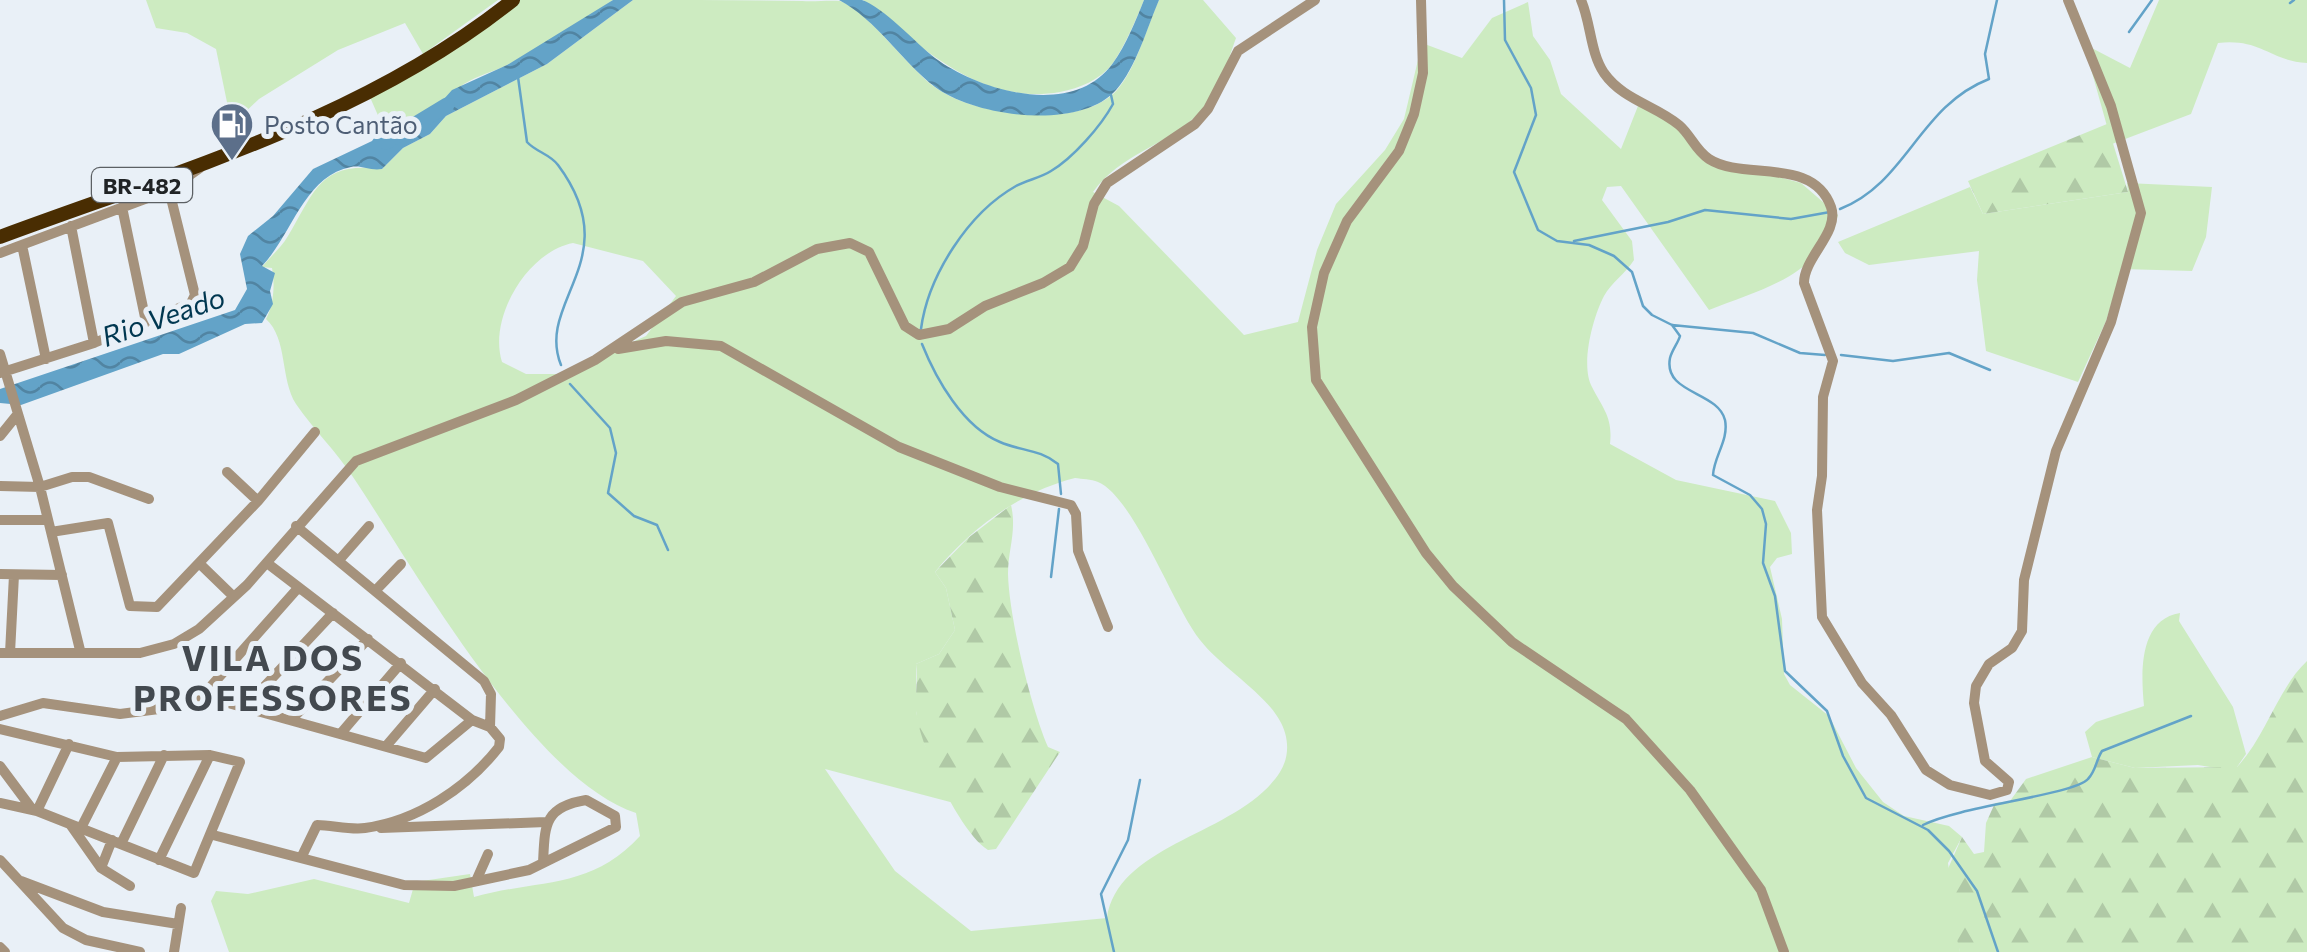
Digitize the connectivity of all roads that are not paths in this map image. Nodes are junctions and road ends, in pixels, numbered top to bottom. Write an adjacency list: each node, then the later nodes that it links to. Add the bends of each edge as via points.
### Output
1 (514, 0): 6 (highway, BR-482, via 376,90)
2 (1421, 0): 82 (street, via 1423,73 1414,114 1399,150 1346,221 1324,273 1312,327 1316,380 1426,554 1454,586 1512,642 1626,720 1690,790 1760,890)
3 (1581, 0): 4 (street, via 1603,72 1623,92 1684,129 1710,160 1774,170 1817,187 1828,201 1832,224 1804,272 1833,361 1823,397 1816,510 1821,612 1862,683 1926,770 1950,786 1998,795 2008,782 1985,762 1976,686 2022,630 2024,580 2056,451 2111,322 2141,213 2117,124)
4 (2068, 0)
5 (1311, 1): 15 (street, via 1238,52 1195,124 1107,183 1078,258 1043,283 996,300 940,333 918,335 906,326 869,252 835,243 754,282 682,302)
6 (208, 161): 7 (street); 10 (highway, BR-482)
7 (169, 190): 8 (street); 13 (street, via 195,296)
8 (122, 208): 9 (street); 13 (street)
9 (71, 226): 11 (street); 14 (street)
10 (0, 237)
11 (22, 245): 12 (street); 17 (street)
12 (0, 253)
13 (146, 322): 14 (street)
14 (94, 344): 17 (street)
15 (607, 352): 29 (street, via 516,400 356,461); 42 (street, via 666,342 721,346 899,447 1000,487 1071,505 1078,551)
16 (0, 354): 18 (street)
17 (46, 360): 18 (street)
18 (4, 375): 19 (street)
19 (17, 415): 21 (street); 24 (street)
20 (315, 432): 26 (street)
21 (0, 436)
22 (226, 472): 26 (street)
23 (0, 486): 24 (street)
24 (40, 487): 25 (street, via 89,477); 28 (street)
25 (149, 498)
26 (258, 501): 33 (street)
27 (0, 520): 28 (street)
28 (49, 526): 33 (street, via 108,523 135,610 165,602); 37 (street)
29 (296, 526): 31 (street); 32 (street)
30 (369, 526): 31 (street)
31 (340, 559): 39 (street)
32 (267, 563): 38 (street); 40 (street)
33 (200, 564): 40 (street)
34 (401, 564): 39 (street)
35 (0, 574): 36 (street)
36 (14, 575): 37 (street); 45 (street)
37 (62, 575): 44 (street)
38 (298, 588): 41 (street); 48 (street)
39 (376, 590): 53 (street, via 488,685)
40 (234, 598): 44 (street, via 198,629 155,651)
41 (333, 613): 43 (street); 49 (street)
42 (1108, 627)
43 (368, 639): 46 (street); 51 (street)
44 (80, 650): 45 (street)
45 (5, 653)
46 (401, 663): 47 (street); 55 (street)
47 (436, 690): 52 (street); 57 (street)
48 (196, 703): 49 (street); 50 (street, via 120,714 42,703)
49 (248, 705): 51 (street)
50 (0, 716)
51 (293, 718): 55 (street)
52 (472, 720): 53 (street); 57 (street, via 426,758)
53 (490, 727): 66 (street, via 499,747 459,787 416,812)
54 (0, 729): 56 (street)
55 (342, 732): 57 (street)
56 (69, 744): 60 (street); 63 (street)
57 (387, 745)
58 (164, 755): 59 (street); 60 (street); 68 (street)
59 (210, 756): 67 (street, via 238,760); 72 (street)
60 (117, 757): 65 (street)
61 (0, 766): 63 (street)
62 (0, 803): 63 (street)
63 (34, 810): 65 (street)
64 (546, 822): 66 (street); 73 (street); 73 (street, via 586,800 618,822)
65 (76, 826): 68 (street); 74 (street)
66 (365, 828): 70 (street, via 317,825)
67 (213, 834): 70 (street); 72 (street, via 198,870)
68 (117, 842): 72 (street); 74 (street)
69 (488, 854): 76 (street)
70 (302, 856): 76 (street, via 418,887)
71 (0, 860): 75 (street)
72 (159, 860)
73 (543, 863): 76 (street)
74 (101, 868): 77 (street)
75 (20, 881): 79 (street, via 103,912); 80 (street, via 49,918 72,934)
76 (476, 881)
77 (130, 886)
78 (182, 908): 79 (street)
79 (178, 924): 81 (street)
80 (140, 952)
81 (174, 952)
82 (1784, 952)

